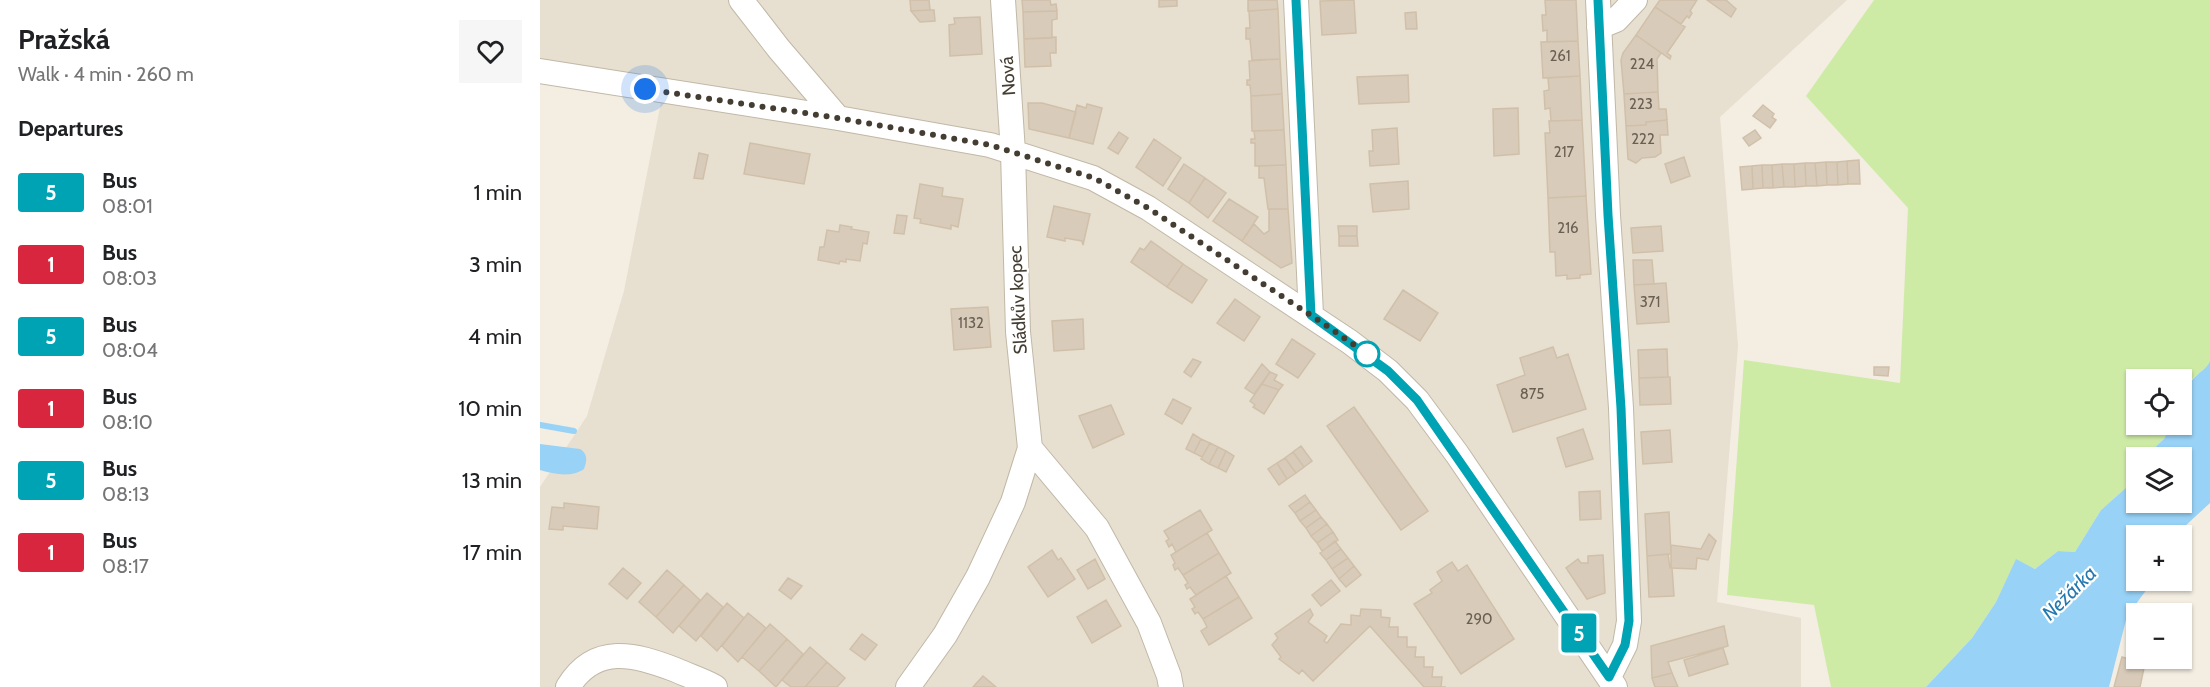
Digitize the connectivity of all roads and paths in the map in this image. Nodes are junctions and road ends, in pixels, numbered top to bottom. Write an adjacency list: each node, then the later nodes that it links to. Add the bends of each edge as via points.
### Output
1 (741, 0): 8 (street)
2 (1003, 0): 9 (street, Nová)
3 (1296, 0): 10 (street)
4 (1598, 0): 6 (street)
5 (1635, 0): 6 (street, via 1616,20)
6 (1599, 27): 12 (street, via 1629,621)
7 (540, 71): 8 (street)
8 (838, 118): 9 (street)
9 (1013, 152): 10 (street, via 1094,178 1124,194); 11 (street, Sládkův kopec, via 1018,332)
10 (1311, 315): 12 (street, via 1388,371 1417,400)
11 (1030, 448): 15 (street, Sládkův kopec, via 1013,502 978,577 945,635); 16 (street, via 1097,528 1149,623)
12 (1612, 682)
13 (568, 687): 14 (street, via 582,667 620,656 656,663)
14 (715, 687)
15 (908, 687)
16 (1171, 687)

